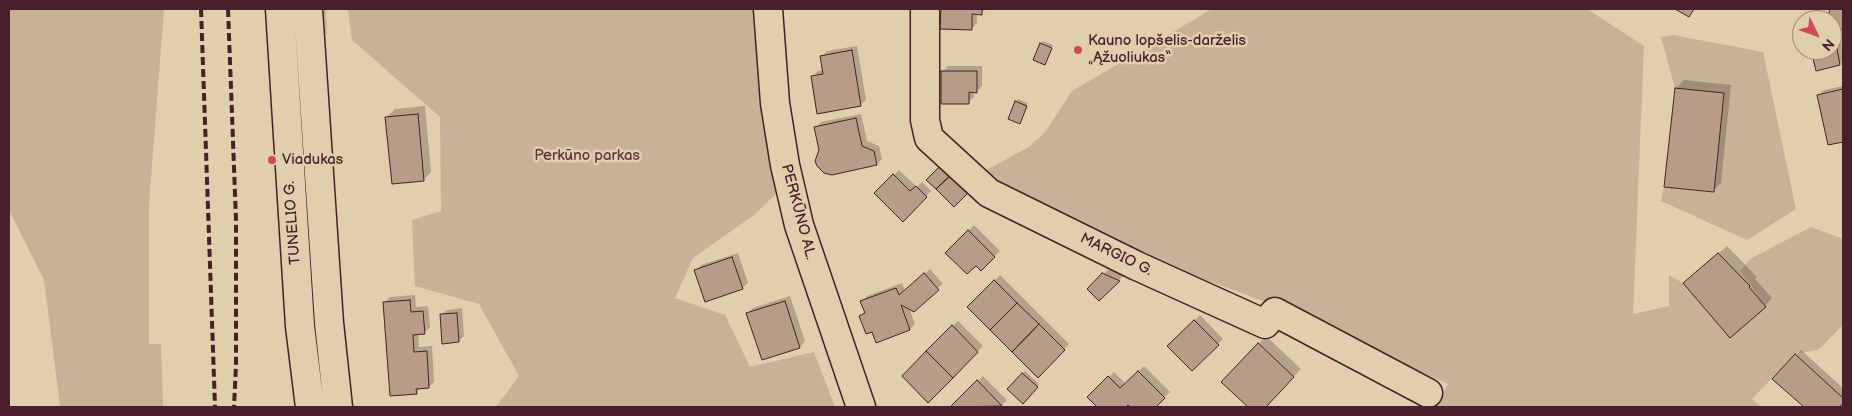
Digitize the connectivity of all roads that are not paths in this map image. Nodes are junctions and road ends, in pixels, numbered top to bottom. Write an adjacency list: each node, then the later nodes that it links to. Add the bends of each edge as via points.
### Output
1 (280, 9): 6 (street, TUNELIO G., via 300,326)
2 (308, 9): 7 (street, TUNELIO G., via 328,323)
3 (768, 9): 8 (street, PERKŪNO AL., via 775,103 799,226)
4 (925, 9): 5 (street, MARGIO G., via 925,120 929,138 989,193 1265,324 1275,312)
5 (1428, 393)
6 (310, 407)
7 (338, 407)
8 (861, 407)

